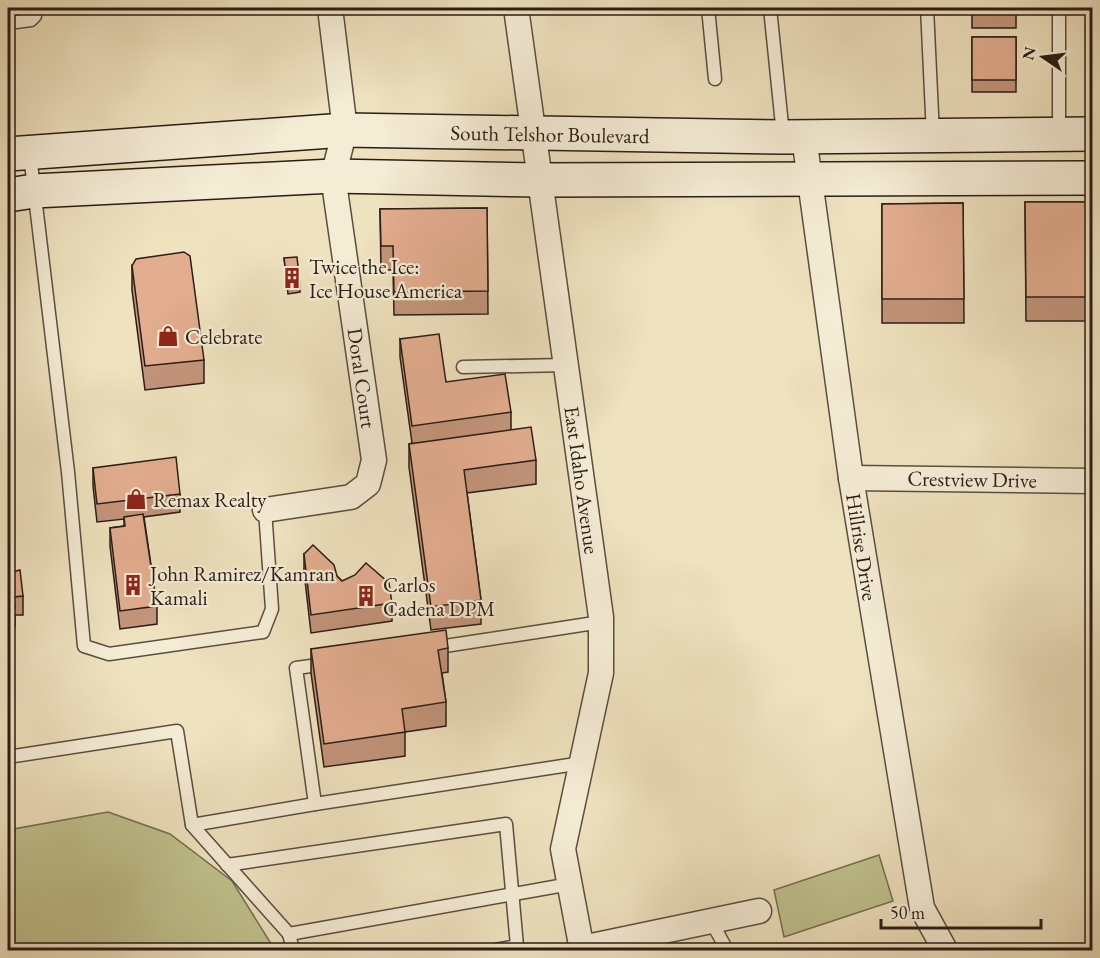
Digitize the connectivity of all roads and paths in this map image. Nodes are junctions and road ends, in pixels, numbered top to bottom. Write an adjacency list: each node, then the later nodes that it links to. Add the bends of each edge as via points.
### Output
1 (35, 8): 8 (lane, via 31,20)
2 (330, 8): 10 (street)
3 (516, 8): 11 (street, East Idaho Avenue)
4 (708, 8): 9 (lane)
5 (770, 8): 15 (lane)
6 (927, 8): 14 (lane)
7 (1059, 8): 12 (lane)
8 (8, 23)
9 (715, 79)
10 (345, 130): 11 (main road, South Telshor Boulevard); 16 (main road, South Telshor Boulevard); 17 (street, Doral Court)
11 (534, 134): 15 (main road, South Telshor Boulevard); 19 (street, East Idaho Avenue)
12 (1060, 135): 13 (main road, South Telshor Boulevard); 14 (main road, South Telshor Boulevard)
13 (1092, 135)
14 (933, 136): 15 (main road, South Telshor Boulevard)
15 (794, 137): 20 (street, Hillrise Drive)
16 (18, 152): 21 (lane)
17 (333, 176): 19 (main road); 21 (main road); 26 (street, Doral Court, via 374,460 368,484 351,497)
18 (1092, 178): 20 (main road)
19 (540, 180): 20 (main road); 22 (street, East Idaho Avenue)
20 (810, 180): 24 (street, Hillrise Drive)
21 (21, 193): 26 (lane, via 68,472 84,646 109,654 263,632 272,609)
22 (566, 364): 23 (lane); 27 (street, East Idaho Avenue)
23 (463, 368)
24 (851, 478): 25 (street, Crestview Drive); 44 (street, Hillrise Drive, via 922,908)
25 (1092, 481)
26 (265, 510)
27 (601, 622): 28 (lane); 31 (street, East Idaho Avenue, via 601,673)
28 (413, 651)
29 (343, 661): 32 (lane, via 296,668)
30 (8, 757): 33 (lane, via 177,731)
31 (582, 763): 32 (lane); 35 (street, East Idaho Avenue, via 563,849)
32 (315, 804): 33 (lane)
33 (192, 825): 34 (lane)
34 (227, 865): 36 (lane, via 506,824); 39 (lane)
35 (570, 884): 36 (lane); 40 (street, East Idaho Avenue)
36 (511, 894): 39 (lane); 42 (lane, via 518,946)
37 (759, 912): 38 (street)
38 (711, 921): 40 (street); 43 (lane)
39 (290, 934): 41 (lane)
40 (582, 949)
41 (293, 951)
42 (495, 951)
43 (727, 951)
44 (945, 951)

